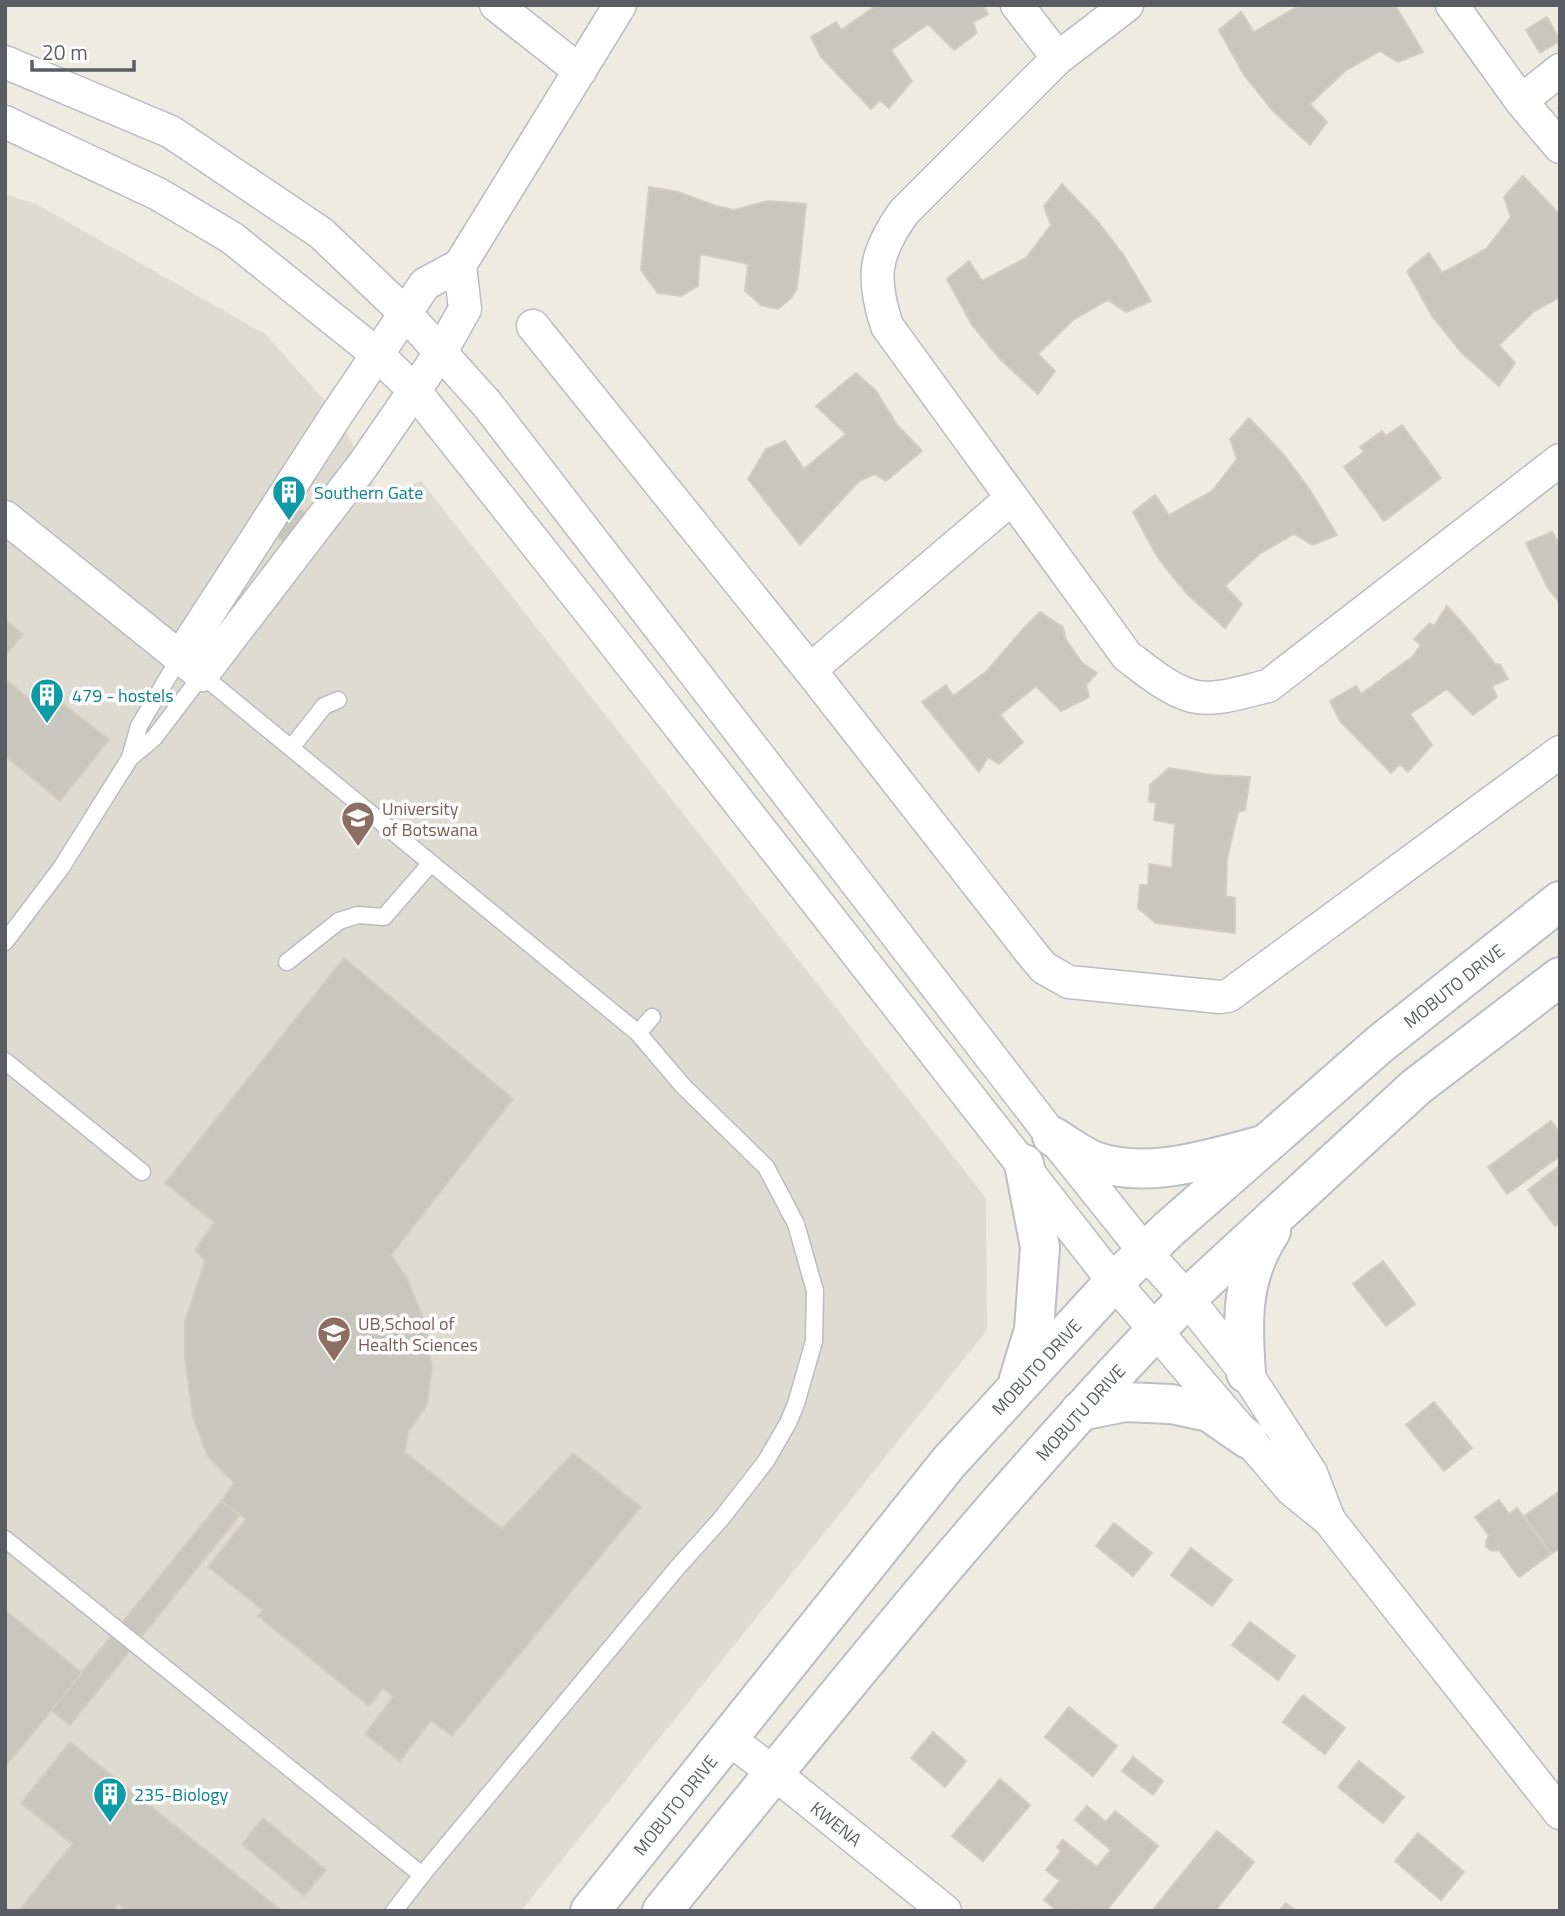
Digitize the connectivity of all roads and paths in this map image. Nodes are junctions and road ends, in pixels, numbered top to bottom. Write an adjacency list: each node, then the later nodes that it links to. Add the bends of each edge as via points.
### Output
1 (496, 5): 9 (street)
2 (620, 5): 9 (street)
3 (1017, 5): 6 (street)
4 (1127, 5): 6 (street)
5 (1452, 5): 10 (street)
6 (1058, 58): 20 (street, via 904,212 886,237 877,268 877,297 887,326)
7 (5, 62): 14 (street, via 171,132 321,233)
8 (1560, 70): 10 (street)
9 (580, 71): 13 (street)
10 (1521, 101): 12 (street)
11 (5, 122): 17 (street, via 158,194 232,238)
12 (1560, 147)
13 (460, 265): 14 (street, via 427,281); 16 (street, via 465,309)
14 (406, 314): 16 (street); 17 (street)
15 (533, 326): 23 (street)
16 (442, 352): 18 (street); 36 (street, via 481,396)
17 (378, 355): 18 (street); 22 (street)
18 (414, 390): 22 (street, via 362,465); 38 (street)
19 (1560, 460): 20 (street, via 1268,685 1223,696 1193,696 1127,656)
20 (1012, 498): 23 (street)
21 (5, 517): 22 (street)
22 (191, 666): 25 (lane); 27 (lane, via 154,738); 27 (lane, via 139,726)
23 (810, 670): 26 (street, via 1044,968 1069,982 1228,996)
24 (338, 699): 25 (lane, via 324,706)
25 (291, 748): 28 (lane)
26 (1560, 752)
27 (130, 758): 30 (lane, via 61,868)
28 (431, 863): 31 (lane, via 384,917 358,915 339,921); 34 (lane)
29 (1560, 901): 37 (main road, MOBUTO DRIVE, via 1380,1044)
30 (5, 942)
31 (287, 962)
32 (1560, 977): 40 (main road, MOBUTU DRIVE, via 1416,1087)
33 (652, 1017): 34 (lane)
34 (638, 1033): 54 (lane, via 683,1086 766,1167 796,1224 816,1291 814,1341 796,1404 766,1461)
35 (5, 1061): 39 (lane)
36 (1052, 1136): 37 (main road, via 1092,1160 1149,1169); 41 (street)
37 (1266, 1144): 41 (main road, MOBUTO DRIVE)
38 (1024, 1164): 42 (street); 46 (main road, via 1040,1259 1034,1331)
39 (142, 1172)
40 (1289, 1203): 43 (main road, MOBUTU DRIVE); 45 (main road, via 1258,1251 1248,1277)
41 (1145, 1252): 42 (main road, MOBUTO DRIVE); 43 (street)
42 (1114, 1282): 44 (street); 46 (main road, MOBUTO DRIVE)
43 (1187, 1298): 44 (main road, MOBUTU DRIVE); 45 (street)
44 (1155, 1331): 47 (main road, MOBUTU DRIVE); 48 (street)
45 (1245, 1373): 49 (street, via 1311,1473)
46 (1017, 1388): 51 (main road, MOBUTO DRIVE, via 949,1462)
47 (1080, 1411): 48 (main road, via 1125,1402 1171,1404 1209,1412); 52 (main road, MOBUTU DRIVE, via 1002,1497)
48 (1248, 1439): 49 (street, via 1292,1490)
49 (1329, 1520): 53 (street)
50 (5, 1539): 54 (lane)
51 (728, 1738): 52 (street, KWENA); 56 (main road, MOBUTO DRIVE)
52 (774, 1773): 57 (main road, MOBUTU DRIVE); 58 (street, KWENA)
53 (1560, 1813)
54 (422, 1875): 55 (lane)
55 (394, 1911)
56 (590, 1911)
57 (663, 1911)
58 (945, 1911)

